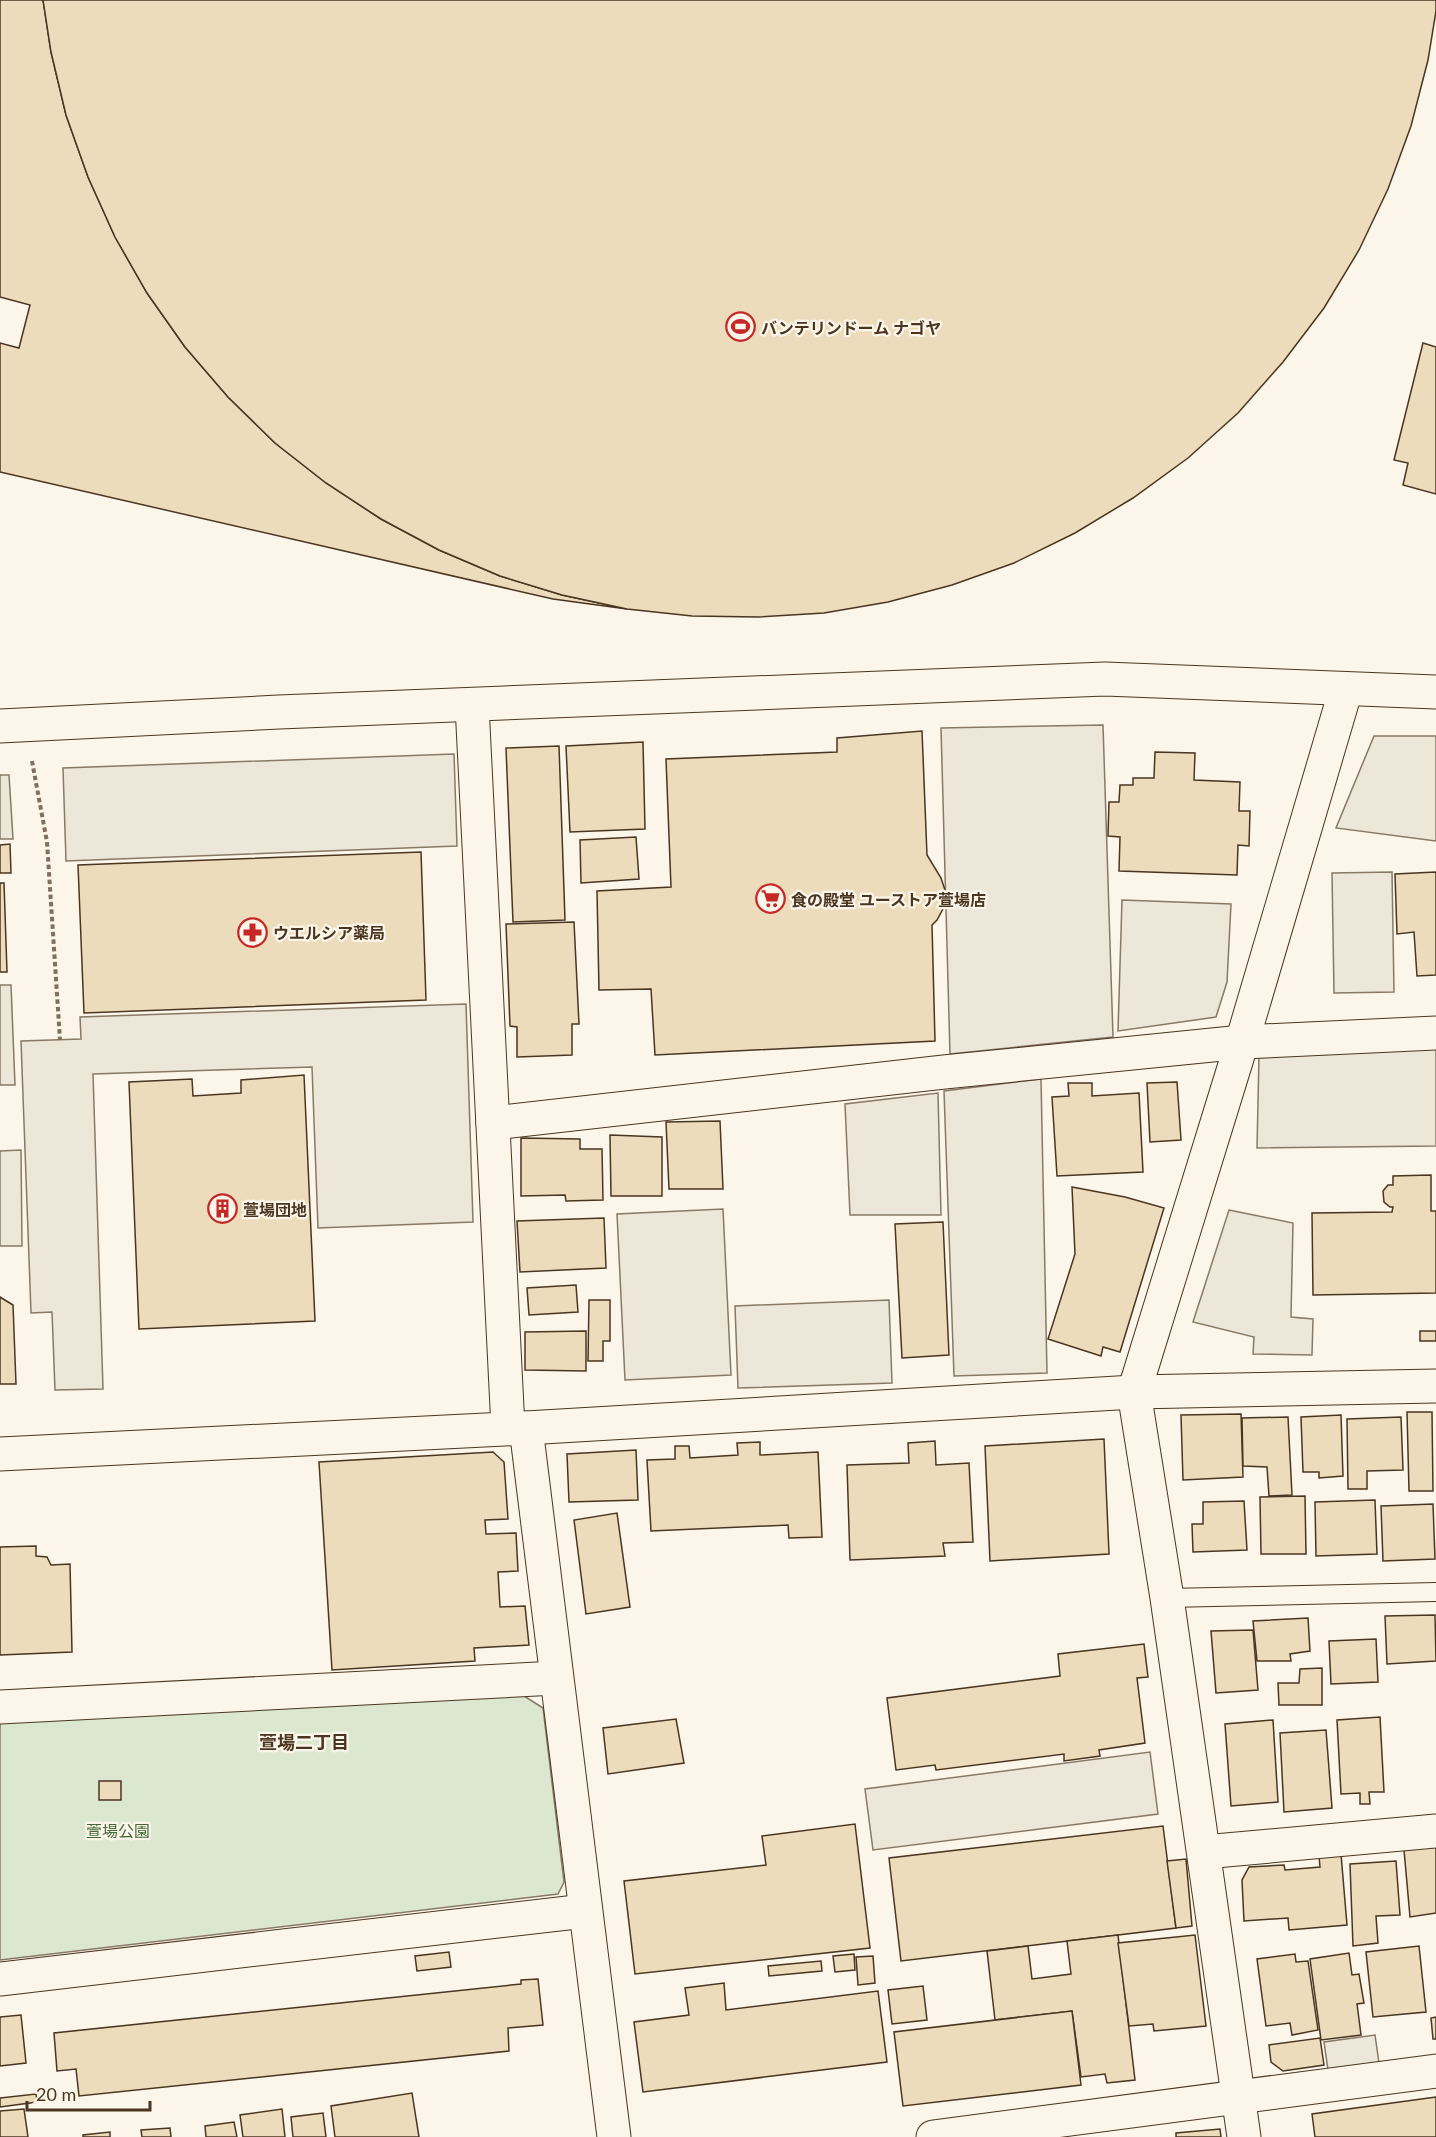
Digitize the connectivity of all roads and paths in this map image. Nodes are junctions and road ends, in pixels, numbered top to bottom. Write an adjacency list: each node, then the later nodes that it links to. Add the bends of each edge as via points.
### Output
1 (1346, 689): 2 (street); 3 (street, via 1106,679); 8 (street)
2 (1436, 692)
3 (472, 705): 4 (street); 9 (street)
4 (0, 726)
5 (32, 760): 7 (path, via 47,842)
6 (1436, 1034): 8 (street)
7 (60, 1040)
8 (1242, 1042): 9 (street); 11 (street)
9 (493, 1123): 12 (street)
10 (1436, 1386): 11 (street)
11 (1134, 1392): 12 (street); 15 (street)
12 (517, 1428): 13 (street); 16 (street)
13 (0, 1454)
14 (1436, 1592): 15 (lane)
15 (1167, 1598): 19 (street)
16 (556, 1678): 17 (street); 20 (street)
17 (0, 1707)
18 (1436, 1831): 19 (street)
19 (1204, 1852): 23 (street)
20 (585, 1911): 21 (street); 24 (street)
21 (0, 1979)
22 (1436, 2071): 23 (street)
23 (1237, 2098): 25 (street); 26 (street)
24 (614, 2137)
25 (933, 2137)
26 (1244, 2137)

